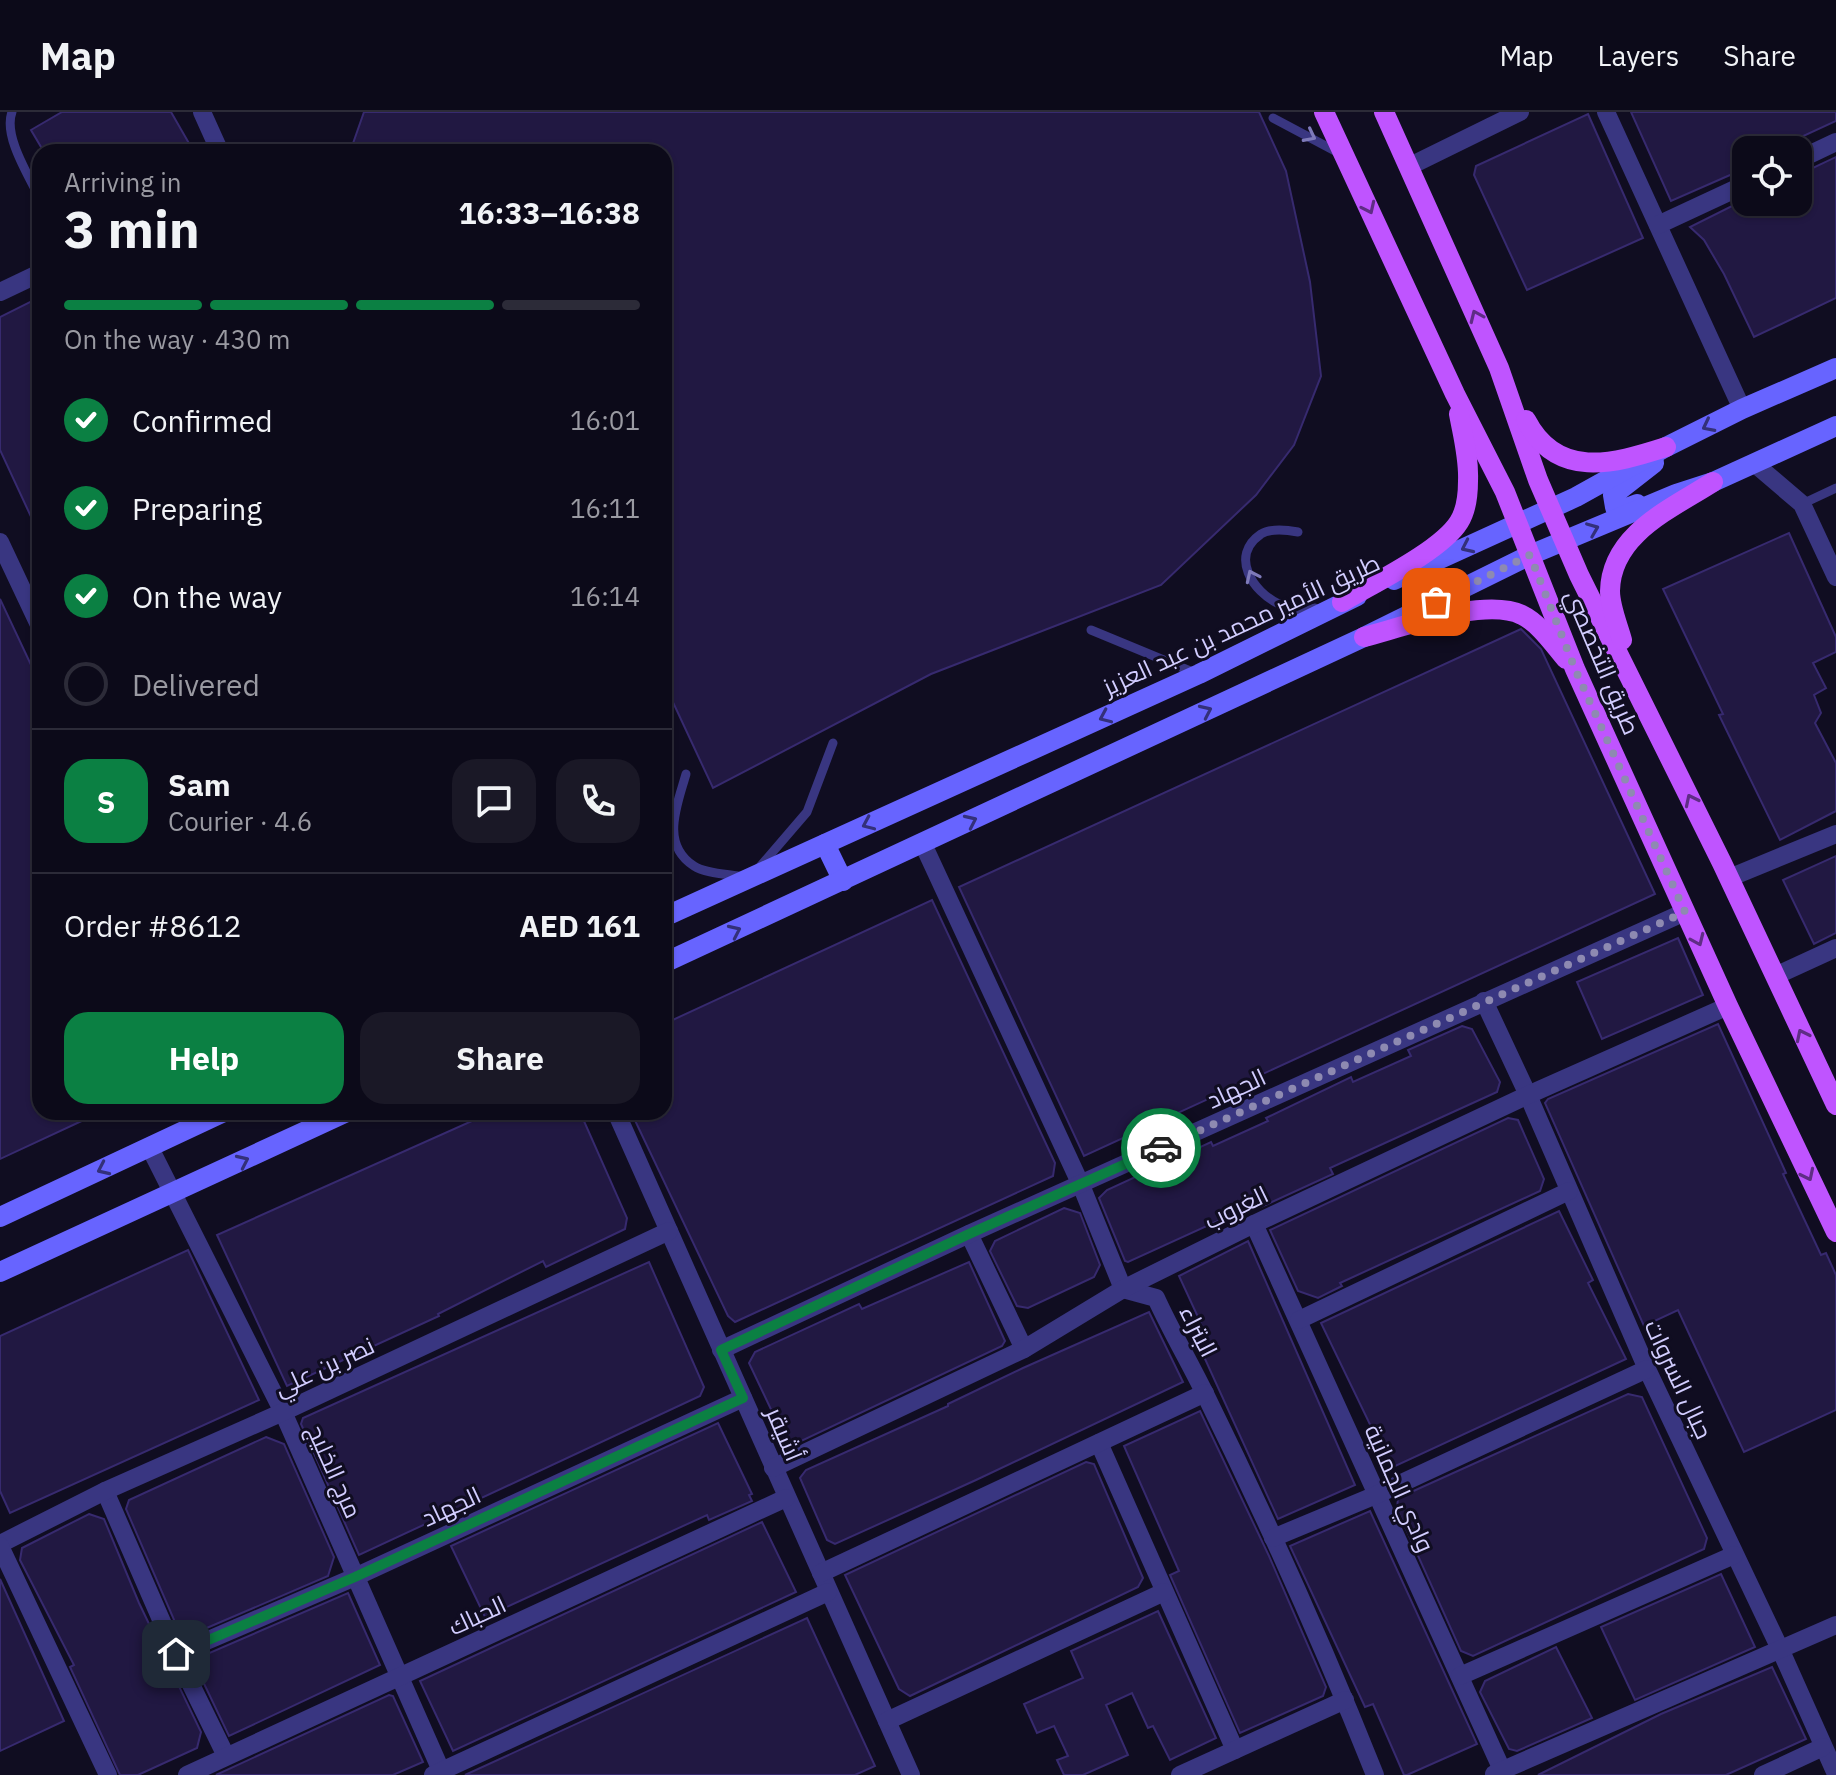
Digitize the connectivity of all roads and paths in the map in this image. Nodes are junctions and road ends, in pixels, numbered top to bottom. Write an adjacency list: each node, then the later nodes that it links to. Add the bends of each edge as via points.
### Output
1 (12, 112): 13 (lane, via 11,136)
2 (202, 112): 9 (street)
3 (1324, 112): 11 (main road, طريق التخصصي)
4 (1384, 112): 12 (main road, طريق التخصصي)
5 (1520, 112): 12 (street)
6 (1606, 112): 15 (street)
7 (1273, 118): 11 (lane, one-way to 11)
8 (1836, 142): 10 (street)
9 (216, 144)
10 (1812, 153)
11 (1346, 156): 20 (main road, طريق التخصصي, one-way to 20)
12 (1410, 166): 18 (main road, طريق التخصصي, one-way to 12)
13 (32, 182)
14 (1732, 191): 15 (street)
15 (1658, 225): 21 (street)
16 (32, 277): 17 (street)
17 (0, 292)
18 (1499, 368): 23 (main road, via 1539,441 1560,455 1604,463); 24 (main road, طريق التخصصي)
19 (1836, 368): 21 (main road, طريق الأمير محمد بن عبد العزيز)
20 (1455, 394): 25 (main road, طريق التخصصي); 38 (main road, via 1469,479 1459,522 1419,556)
21 (1742, 409): 23 (main road, طريق الأمير محمد بن عبد العزيز, one-way to 23)
22 (1836, 426): 26 (main road)
23 (1666, 447): 29 (main road, via 1652,467 1613,495 1615,507); 31 (main road, طريق الأمير محمد بن عبد العزيز)
24 (1527, 449): 25 (main road, via 1538,497 1534,504 1526,502); 31 (main road, طريق التخصصي)
25 (1488, 455): 32 (main road, طريق التخصصي)
26 (1755, 464): 27 (main road); 30 (street)
27 (1713, 482): 29 (main road); 44 (main road, via 1646,526 1619,555 1610,594)
28 (1836, 488): 30 (lane)
29 (1676, 494): 34 (main road, one-way to 29)
30 (1802, 504): 37 (street)
31 (1549, 508): 32 (main road, طريق الأمير محمد بن عبد العزيز); 34 (main road, طريق التخصصي)
32 (1517, 525): 36 (main road, طريق التخصصي); 38 (main road, طريق الأمير محمد بن عبد العزيز, one-way to 38)
33 (1298, 532): 38 (lane, one-way to 33, via 1297,612 1254,586 1246,561 1249,548 1262,533)
34 (1565, 540): 36 (main road); 44 (main road, طريق التخصصي)
35 (2, 551): 39 (street)
36 (1530, 555): 41 (main road); 42 (main road, طريق التخصصي)
37 (1836, 577)
38 (1342, 602): 43 (main road, طريق الأمير محمد بن عبد العزيز)
39 (32, 611)
40 (1091, 630): 43 (lane)
41 (1364, 637): 42 (main road, via 1470,610 1512,612 1533,623); 49 (main road, one-way to 41)
42 (1575, 669): 53 (main road, طريق التخصصي)
43 (1199, 674): 48 (main road, طريق الأمير محمد بن عبد العزيز, one-way to 48)
44 (1633, 683): 51 (main road, طريق التخصصي, one-way to 44)
45 (833, 743): 50 (lane, via 807,812)
46 (686, 774): 50 (lane, via 672,834 678,851 696,868)
47 (1836, 834): 51 (street)
48 (825, 844): 50 (main road, طريق الأمير محمد بن عبد العزيز); 52 (main road)
49 (923, 844): 52 (main road); 66 (street)
50 (750, 878): 54 (main road, طريق الأمير محمد بن عبد العزيز)
51 (1729, 878): 57 (main road, طريق التخصصي)
52 (843, 881): 56 (main road, one-way to 52)
53 (1685, 912): 58 (street, الجهاد); 59 (main road, طريق التخصصي, one-way to 59)
54 (672, 913)
55 (1836, 948): 57 (street)
56 (672, 959)
57 (1775, 976): 61 (main road, طريق التخصصي, one-way to 57)
58 (1484, 1001): 60 (street, جبال السروات); 66 (street, الجهاد)
59 (1728, 1006): 60 (street, الغروب); 72 (main road, طريق التخصصي, one-way to 72)
60 (1528, 1095): 67 (street, جبال السروات); 70 (street, الغروب)
61 (1836, 1105)
62 (208, 1120): 65 (main road)
63 (330, 1120): 68 (main road, one-way to 63)
64 (620, 1120): 71 (street, أشيقر)
65 (150, 1148): 68 (street, مرج الخليج); 69 (main road, one-way to 69)
66 (1081, 1185): 73 (street, الجهاد); 75 (street)
67 (1569, 1191): 76 (street); 79 (street, جبال السروات)
68 (173, 1194): 74 (main road); 82 (street, مرج الخليج)
69 (0, 1217)
70 (1254, 1224): 75 (street, الغروب); 76 (street, وادي الجمانية)
71 (669, 1231): 78 (street, أشيقر); 82 (street, نصر بن علي)
72 (1836, 1232)
73 (969, 1234): 77 (street); 78 (street, الجهاد)
74 (0, 1272)
75 (1123, 1289): 77 (street, الغروب); 80 (street, البتراء, via 1156,1298)
76 (1299, 1320): 86 (street, وادي الجمانية)
77 (1024, 1349): 84 (street, الغروب)
78 (721, 1350): 81 (street, أشيقر)
79 (1647, 1369): 86 (street); 90 (street, جبال السروات)
80 (1205, 1393): 83 (street); 88 (street, البتراء)
81 (743, 1398): 84 (street, أشيقر); 92 (street, الجهاد)
82 (283, 1412): 85 (street, نصر بن علي); 92 (street, مرج الخليج)
83 (1099, 1443): 91 (street); 94 (street)
84 (773, 1468): 87 (street, أشيقر)
85 (105, 1491): 89 (street, نصر بن علي); 97 (street)
86 (1376, 1495): 88 (street); 98 (street, وادي الجمانية)
87 (786, 1498): 91 (street, أشيقر); 99 (street, الحباك)
88 (1273, 1538): 100 (street, البتراء)
89 (0, 1545): 108 (street)
90 (1734, 1555): 96 (street, جبال السروات); 98 (street)
91 (821, 1573): 93 (street, أشيقر)
92 (355, 1577): 97 (street, الجهاد); 99 (street, مرج الخليج)
93 (828, 1592): 101 (street, أشيقر); 106 (street)
94 (1164, 1592): 101 (street); 103 (street)
95 (1836, 1625): 96 (street)
96 (1781, 1651): 102 (street, جبال السروات); 105 (street)
97 (176, 1654): 104 (street)
98 (1460, 1676): 105 (street, وادي الجمانية)
99 (400, 1678): 104 (street, الحباك); 106 (street, مرج الخليج)
100 (1345, 1700): 103 (street); 112 (street, البتراء)
101 (887, 1721): 110 (street, أشيقر)
102 (1823, 1747): 107 (street, جبال السروات); 113 (street)
103 (1235, 1750): 111 (street)
104 (226, 1756): 109 (street, الحباك)
105 (1498, 1773)
106 (439, 1774)
107 (1836, 1774)
108 (108, 1775)
109 (187, 1775)
110 (911, 1775)
111 (1180, 1775)
112 (1375, 1775)
113 (1763, 1775)

